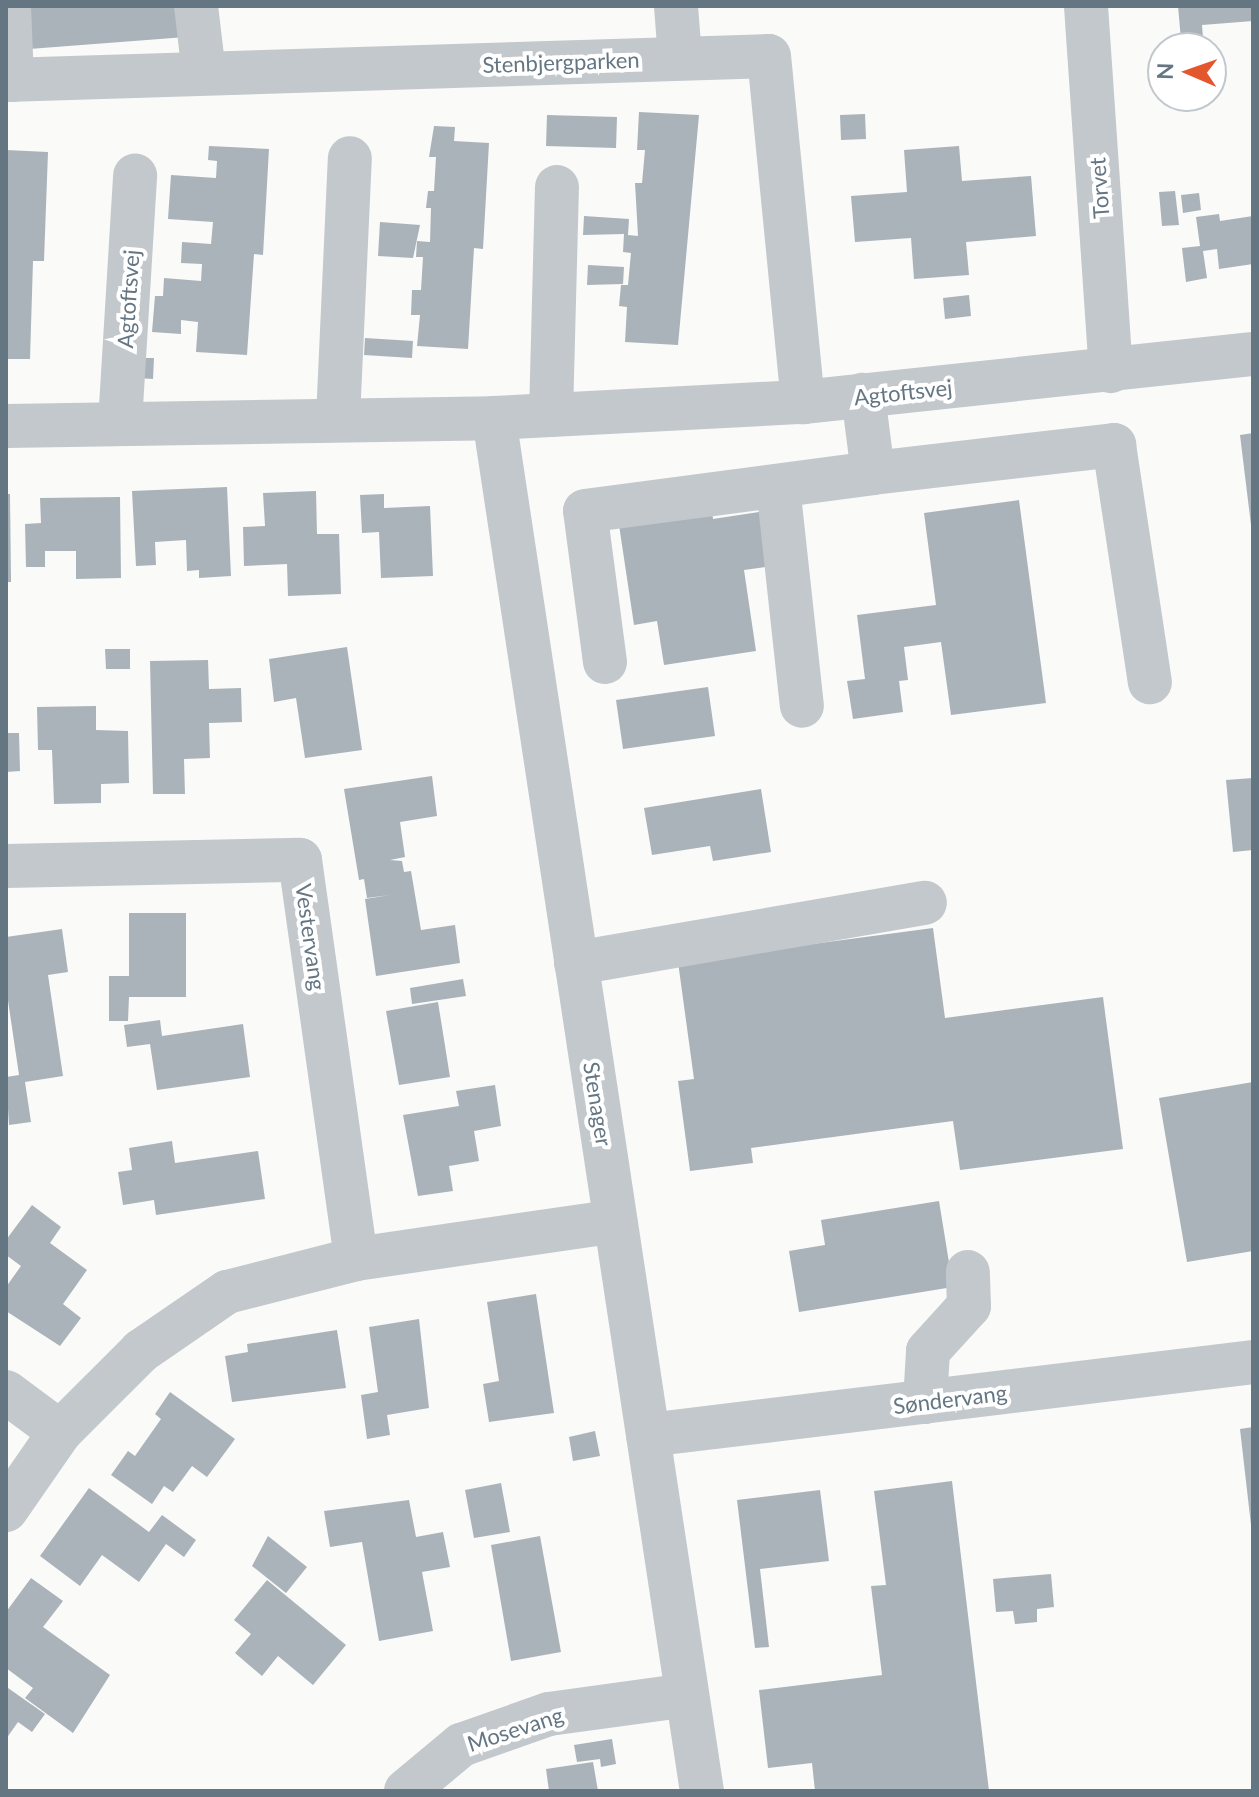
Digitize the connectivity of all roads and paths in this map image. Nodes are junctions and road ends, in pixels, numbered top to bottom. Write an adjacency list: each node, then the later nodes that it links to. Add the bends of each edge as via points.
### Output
1 (9, 6): 7 (street)
2 (196, 6): 6 (street)
3 (676, 6): 5 (street)
4 (1086, 6): 12 (street, Torvet)
5 (680, 58): 6 (street, Stenbjergparken); 14 (street, Stenbjergparken, via 769,56)
6 (204, 73): 7 (street, Stenbjergparken)
7 (9, 80)
8 (350, 158): 17 (street)
9 (135, 175): 18 (street, Agtoftsvej)
10 (557, 187): 15 (street)
11 (1253, 354): 12 (street, Agtoftsvej)
12 (1111, 371): 13 (street, Agtoftsvej)
13 (863, 395): 14 (street, Agtoftsvej); 20 (street)
14 (803, 402): 15 (street, Agtoftsvej)
15 (551, 415): 16 (street, Agtoftsvej)
16 (494, 418): 17 (street, Agtoftsvej); 27 (street, Stenager)
17 (338, 419): 18 (street, Agtoftsvej)
18 (120, 423): 19 (street, Agtoftsvej)
19 (6, 426)
20 (873, 473): 21 (street); 23 (street, via 1114,445)
21 (778, 486): 22 (street, via 585,511); 24 (street)
22 (605, 662)
23 (1150, 682)
24 (802, 706)
25 (6, 866): 29 (street, Vestervang, via 300,860)
26 (925, 903): 27 (street)
27 (576, 963): 28 (street, Stenager)
28 (615, 1221): 29 (street); 35 (street, Stenager)
29 (356, 1259): 34 (street, via 227,1292 141,1351)
30 (968, 1272): 33 (street, via 969,1306 928,1351)
31 (1253, 1362): 33 (street, Søndervang)
32 (6, 1392): 34 (street)
33 (925, 1402): 35 (street, Søndervang)
34 (60, 1432): 36 (street)
35 (648, 1435): 37 (street, Stenager)
36 (6, 1510)
37 (687, 1695): 38 (street, Mosevang, via 549,1714 461,1745); 39 (street, Stenager)
38 (406, 1791)
39 (702, 1791)

